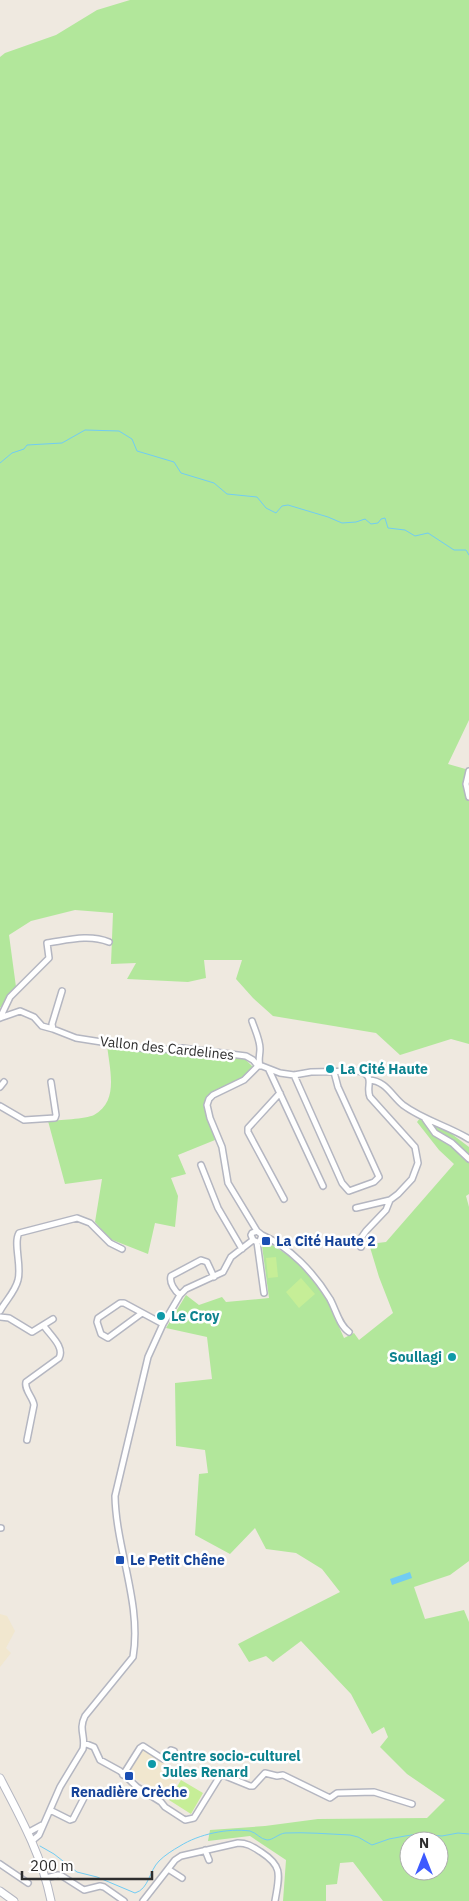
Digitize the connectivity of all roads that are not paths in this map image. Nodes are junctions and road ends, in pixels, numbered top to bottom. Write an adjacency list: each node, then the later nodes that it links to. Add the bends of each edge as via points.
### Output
1 (469, 771): 2 (street, via 466,789)
2 (469, 797)
3 (110, 942): 5 (street, via 99,938 80,938 47,943 49,958 10,997)
4 (62, 991): 7 (street)
5 (0, 1018): 7 (street, Vallon des Cardelines, via 20,1011 34,1017 42,1026)
6 (252, 1021): 8 (street, via 260,1044)
7 (53, 1029): 8 (street, Vallon des Cardelines, via 76,1038 132,1047 156,1050 182,1048 246,1056)
8 (259, 1066): 9 (street, Vallon des Cardelines); 24 (street, via 244,1080 213,1095 207,1105 222,1146 228,1183)
9 (269, 1069): 11 (street, Vallon des Cardelines); 14 (street)
10 (334, 1072): 11 (street, Vallon des Cardelines); 11 (street, via 378,1177 374,1182 349,1190 342,1183); 12 (street, Vallon des Cardelines, via 362,1072)
11 (294, 1075)
12 (369, 1080): 16 (street, Vallon des Cardelines, via 382,1083 401,1103); 22 (street, via 368,1095 415,1147 417,1155 418,1164 412,1180)
13 (51, 1082): 15 (street, via 55,1118 24,1120)
14 (280, 1093): 20 (street); 21 (street, via 248,1128 248,1132)
15 (0, 1106)
16 (424, 1117): 17 (street); 18 (street, via 435,1133)
17 (469, 1140)
18 (469, 1159)
19 (201, 1165): 28 (street, via 218,1208)
20 (323, 1186)
21 (284, 1198)
22 (390, 1200): 23 (street); 27 (street, via 386,1210 361,1238)
23 (356, 1208)
24 (257, 1231): 25 (street); 26 (street, via 251,1236)
25 (262, 1235): 26 (street, via 260,1241); 39 (street, via 289,1252 319,1281 343,1327)
26 (255, 1241): 28 (street); 31 (street)
27 (361, 1247)
28 (242, 1248): 30 (street, via 231,1257 223,1272)
29 (122, 1249): 33 (street, via 110,1243 90,1223 77,1218 20,1233 17,1241 18,1282)
30 (214, 1277): 32 (street); 32 (street, via 207,1262 201,1260 171,1276 171,1282)
31 (264, 1293)
32 (180, 1295): 37 (street)
33 (0, 1311)
34 (142, 1313): 34 (street, via 120,1303 98,1318 101,1334 108,1338); 37 (street)
35 (0, 1317): 38 (street, via 9,1318 32,1332)
36 (53, 1319): 38 (street)
37 (163, 1324): 41 (street, via 148,1357 115,1496 115,1512 132,1600 135,1648 133,1657 85,1716 81,1731)
38 (44, 1326): 40 (street, via 61,1354 26,1382 34,1405)
39 (349, 1332)
40 (27, 1440)
41 (84, 1743): 43 (street, via 94,1746 100,1760); 47 (street)
42 (174, 1751): 43 (street, via 171,1750 163,1759 143,1746)
43 (123, 1775): 46 (street, via 186,1820 194,1818 223,1775 250,1786 265,1773 283,1775 330,1798 337,1793 374,1792)
44 (0, 1778): 49 (street)
45 (87, 1792): 47 (street, via 73,1819)
46 (412, 1804)
47 (50, 1810): 48 (street)
48 (43, 1825): 49 (street); 50 (street)
49 (29, 1832): 50 (street)
50 (33, 1840): 56 (street)
51 (205, 1850): 52 (street); 54 (street, via 181,1856); 64 (street, via 246,1844 270,1858 278,1869 279,1877)
52 (209, 1860)
53 (1, 1864): 55 (street); 58 (street)
54 (168, 1869): 57 (street); 63 (street)
55 (0, 1870)
56 (46, 1878): 61 (street); 62 (street, via 62,1876 84,1890 100,1886)
57 (182, 1878)
58 (28, 1883)
59 (0, 1891): 60 (street)
60 (14, 1901)
61 (51, 1901)
62 (124, 1901)
63 (142, 1901)
64 (275, 1901)

